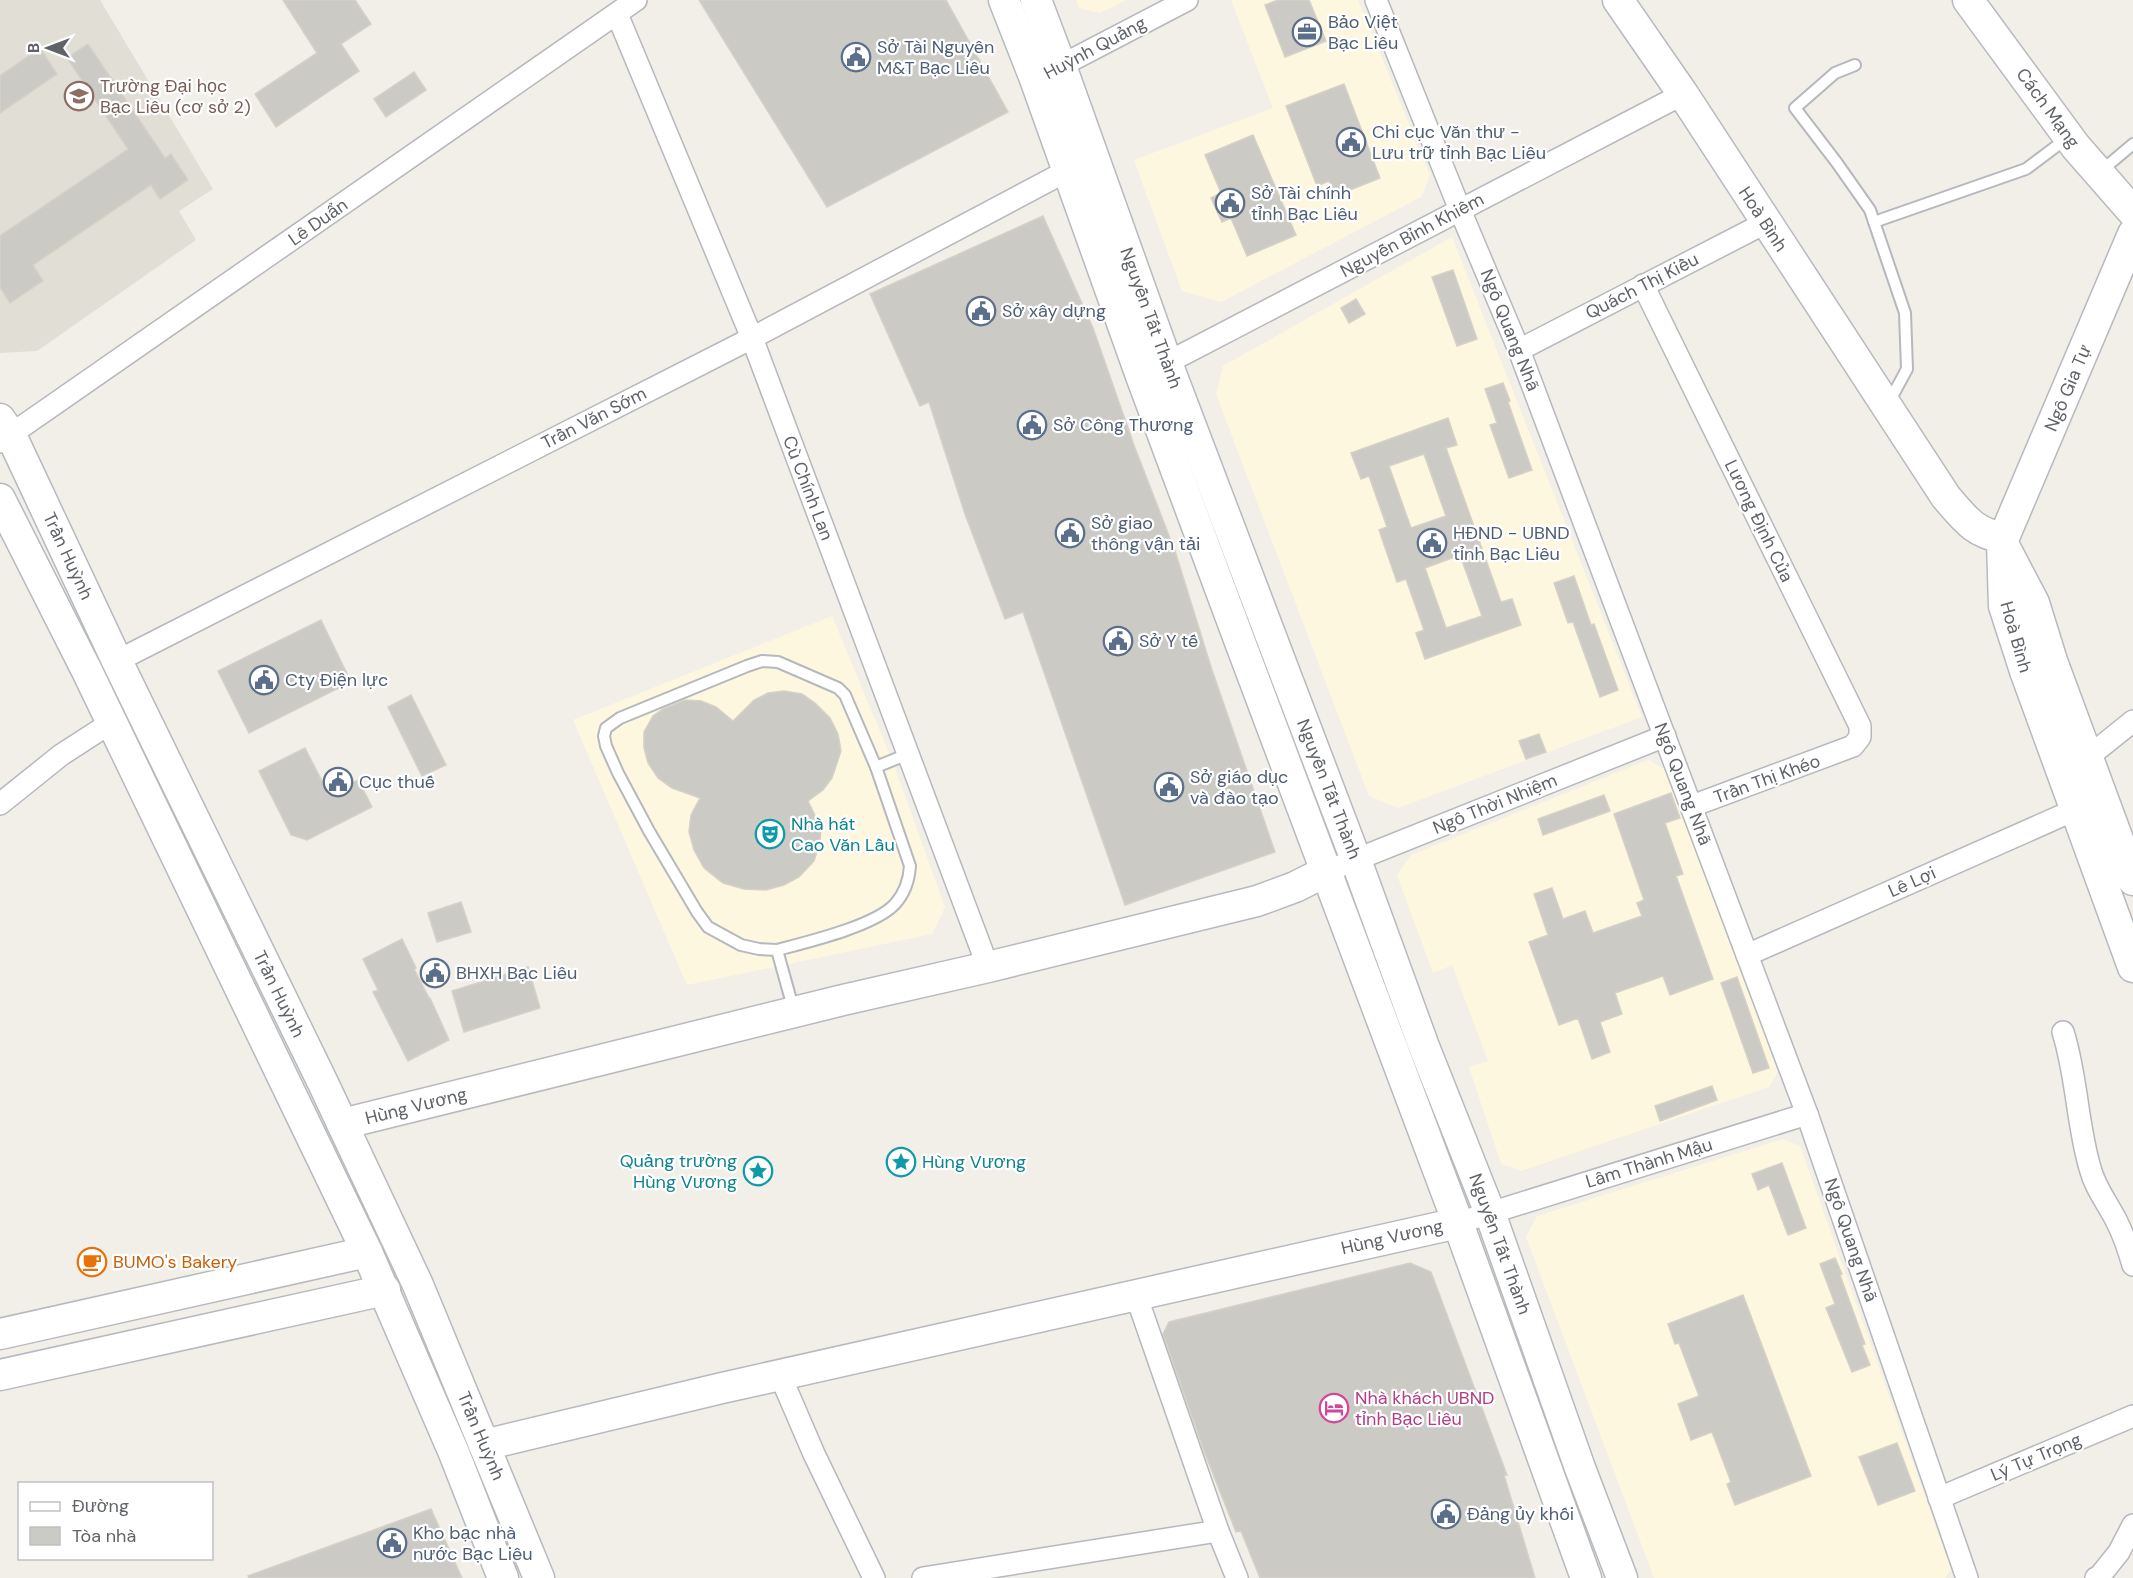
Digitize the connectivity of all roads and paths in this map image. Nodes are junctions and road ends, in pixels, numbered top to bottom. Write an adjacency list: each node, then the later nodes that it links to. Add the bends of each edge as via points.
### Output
1 (636, 0): 8 (street, Lê Duẩn)
2 (1004, 0): 10 (street, Nguyễn Tất Thành)
3 (1036, 0): 10 (street, Nguyễn Tất Thành)
4 (1187, 0): 10 (street, Huỳnh Quảng)
5 (1376, 0): 16 (street, Ngô Quang Nhã)
6 (1618, 0): 11 (street, Hoà Bình)
7 (1968, 0): 12 (street, Cách Mạng)
8 (617, 14): 22 (street, Cù Chính Lan); 26 (street, Lê Duẩn)
9 (1855, 65): 18 (lane, via 1835,73 1795,108 1844,172)
10 (1048, 72): 14 (street, Nguyễn Tất Thành)
11 (1683, 94): 16 (street, Nguyễn Bỉnh Khiêm); 19 (street, Hoà Bình)
12 (2069, 137): 15 (street, Cách Mạng); 18 (lane, via 2026,169)
13 (2133, 144): 15 (lane)
14 (1081, 164): 22 (street, Trần Văn Sớm); 24 (street, Nguyễn Tất Thành)
15 (2098, 172): 17 (street, Cách Mạng)
16 (1460, 210): 23 (street, Ngô Quang Nhã); 24 (street, Nguyễn Bỉnh Khiêm)
17 (2133, 212)
18 (1874, 222): 25 (lane, via 1905,314 1907,369)
19 (1765, 223): 21 (street, Quách Thị Kiều); 25 (street, Hoà Bình)
20 (2133, 234): 28 (street, Ngô Gia Tự)
21 (1643, 285): 23 (street, Quách Thị Kiều); 35 (street, Lương Định Của, via 1860,726 1860,737)
22 (752, 338): 31 (street, Trần Văn Sớm); 36 (street, Cù Chính Lan)
23 (1519, 350): 34 (street, Ngô Quang Nhã)
24 (1154, 370): 29 (street, Nguyễn Tất Thành); 30 (street, Nguyễn Tất Thành)
25 (1886, 406): 28 (street, Hoà Bình, via 1946,497 1973,528)
26 (4, 432): 31 (street, Trần Huỳnh)
27 (0, 499): 33 (street, Trần Huỳnh)
28 (2003, 540): 37 (street, Hoà Bình, via 2034,603 2038,666)
29 (1265, 623): 30 (street); 42 (street, Nguyễn Tất Thành)
30 (1237, 634): 43 (street, Nguyễn Tất Thành)
31 (117, 662): 54 (street, Trần Huỳnh)
32 (2133, 721): 37 (street)
33 (112, 723): 39 (street, via 61,755); 55 (street, Trần Huỳnh)
34 (1665, 736): 41 (street, Ngô Quang Nhã); 42 (street, Ngô Thời Nhiệm)
35 (1842, 751): 41 (street, Trần Thị Khéo)
36 (908, 754): 38 (lane); 47 (street, Cù Chính Lan)
37 (2074, 763): 40 (street, Hoà Bình)
38 (876, 767): 45 (lane, via 910,866 904,891 878,917); 45 (lane, via 845,695 838,688 778,662 762,661 747,666 620,718 606,728 603,736 618,773 708,927 741,945)
39 (0, 804)
40 (2089, 804): 44 (street, Hoà Bình); 46 (street, Lê Lợi); 48 (street, Hoà Bình)
41 (1692, 806): 46 (street, Ngô Quang Nhã)
42 (1356, 860): 43 (street, Ngô Thời Nhiệm); 51 (street, Nguyễn Tất Thành)
43 (1325, 872): 47 (street, Hùng Vương, via 1257,901); 52 (street, Nguyễn Tất Thành)
44 (2133, 880)
45 (777, 950): 49 (lane)
46 (1747, 955): 53 (street, Ngô Quang Nhã)
47 (987, 967): 49 (street, Hùng Vương)
48 (2133, 967)
49 (794, 1012): 54 (street, Hùng Vương)
50 (2063, 1032): 59 (street, via 2091,1171 2118,1224)
51 (1423, 1044): 52 (street); 56 (street, Nguyễn Tất Thành)
52 (1394, 1055): 57 (street, Nguyễn Tất Thành)
53 (1807, 1114): 56 (street, Lâm Thành Mậu); 70 (street, Ngô Quang Nhã)
54 (342, 1124): 55 (street); 66 (street, Trần Huỳnh, via 418,1285)
55 (312, 1138): 58 (street, Trần Huỳnh)
56 (1490, 1213): 57 (street, Lâm Thành Mậu); 68 (street, Nguyễn Tất Thành)
57 (1458, 1223): 61 (street, Hùng Vương); 69 (street, Nguyễn Tất Thành)
58 (367, 1252): 60 (street, Trần Huỳnh); 62 (street)
59 (2133, 1266)
60 (385, 1290): 63 (street); 67 (street, Trần Huỳnh)
61 (1136, 1295): 64 (street, Hùng Vương); 72 (street)
62 (0, 1334)
63 (0, 1375)
64 (780, 1375): 66 (street, Hùng Vương); 75 (street)
65 (2133, 1416): 70 (street, Lý Tự Trọng)
66 (484, 1445): 67 (street); 74 (street, Trần Huỳnh)
67 (454, 1454): 73 (street, Trần Huỳnh)
68 (1580, 1468): 69 (street); 79 (street, Nguyễn Tất Thành)
69 (1551, 1479): 78 (street, Nguyễn Tất Thành)
70 (1939, 1498): 80 (street, Ngô Quang Nhã)
71 (2133, 1525): 81 (street, via 2119,1552)
72 (1218, 1531): 76 (street); 77 (street)
73 (502, 1578)
74 (539, 1578)
75 (874, 1578)
76 (923, 1578)
77 (1237, 1578)
78 (1586, 1578)
79 (1622, 1578)
80 (1967, 1578)
81 (2096, 1578)

